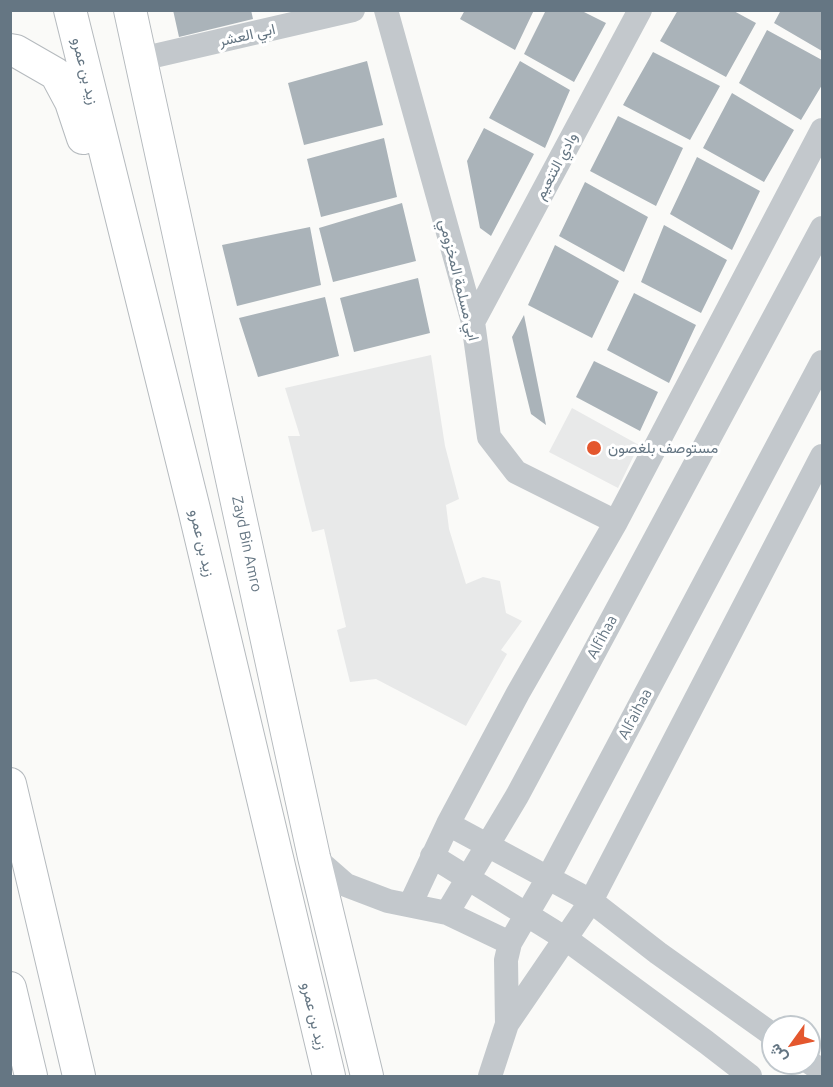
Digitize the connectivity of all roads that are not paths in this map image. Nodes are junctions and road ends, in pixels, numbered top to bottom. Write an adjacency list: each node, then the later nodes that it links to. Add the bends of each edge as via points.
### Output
1 (70, 10): 14 (main road, زيد بن عمرو)
2 (130, 10): 9 (main road, Zayd Bin Amro)
3 (353, 10): 9 (street, ابي العشر)
4 (386, 10): 7 (street, ابي مسلمة المخزومي)
5 (405, 10): 7 (street)
6 (640, 10): 12 (street, وادي التنعيم)
7 (392, 34): 12 (street, ابي مسلمة المخزومي)
8 (10, 50): 14 (main road, via 56,74 71,102 103,215)
9 (141, 58): 16 (main road, Zayd Bin Amro)
10 (822, 130): 18 (street)
11 (822, 228): 21 (street, Alfihaa)
12 (473, 322): 18 (street, ابي مسلمة المخزومي, via 489,437 516,472)
13 (822, 362): 25 (street, Alfaihaa)
14 (161, 379): 17 (main road, زيد بن عمرو)
15 (822, 456): 26 (street)
16 (237, 499): 17 (main road); 23 (main road, Zayd Bin Amro)
17 (194, 509): 37 (main road, زيد بن عمرو)
18 (616, 522): 20 (street)
19 (10, 784): 36 (main road)
20 (448, 824): 21 (street); 22 (street)
21 (487, 845): 24 (street, Alfihaa); 25 (street)
22 (432, 856): 24 (street); 27 (street)
23 (314, 857): 27 (street, via 346,885); 38 (main road, Zayd Bin Amro)
24 (468, 878): 28 (street, Alfihaa); 29 (street)
25 (548, 878): 26 (street); 29 (street, Alfaihaa)
26 (591, 901): 30 (street); 34 (street)
27 (410, 905): 28 (street)
28 (447, 913): 31 (street)
29 (528, 915): 30 (street); 31 (street, Alfaihaa)
30 (566, 939): 33 (street); 40 (street)
31 (510, 943): 33 (street, Alfaihaa, via 506,960)
32 (10, 988): 35 (main road)
33 (507, 1024): 39 (street, Alfaihaa)
34 (761, 1026)
35 (31, 1077)
36 (79, 1077)
37 (329, 1077)
38 (367, 1077)
39 (490, 1077)
40 (750, 1077)

